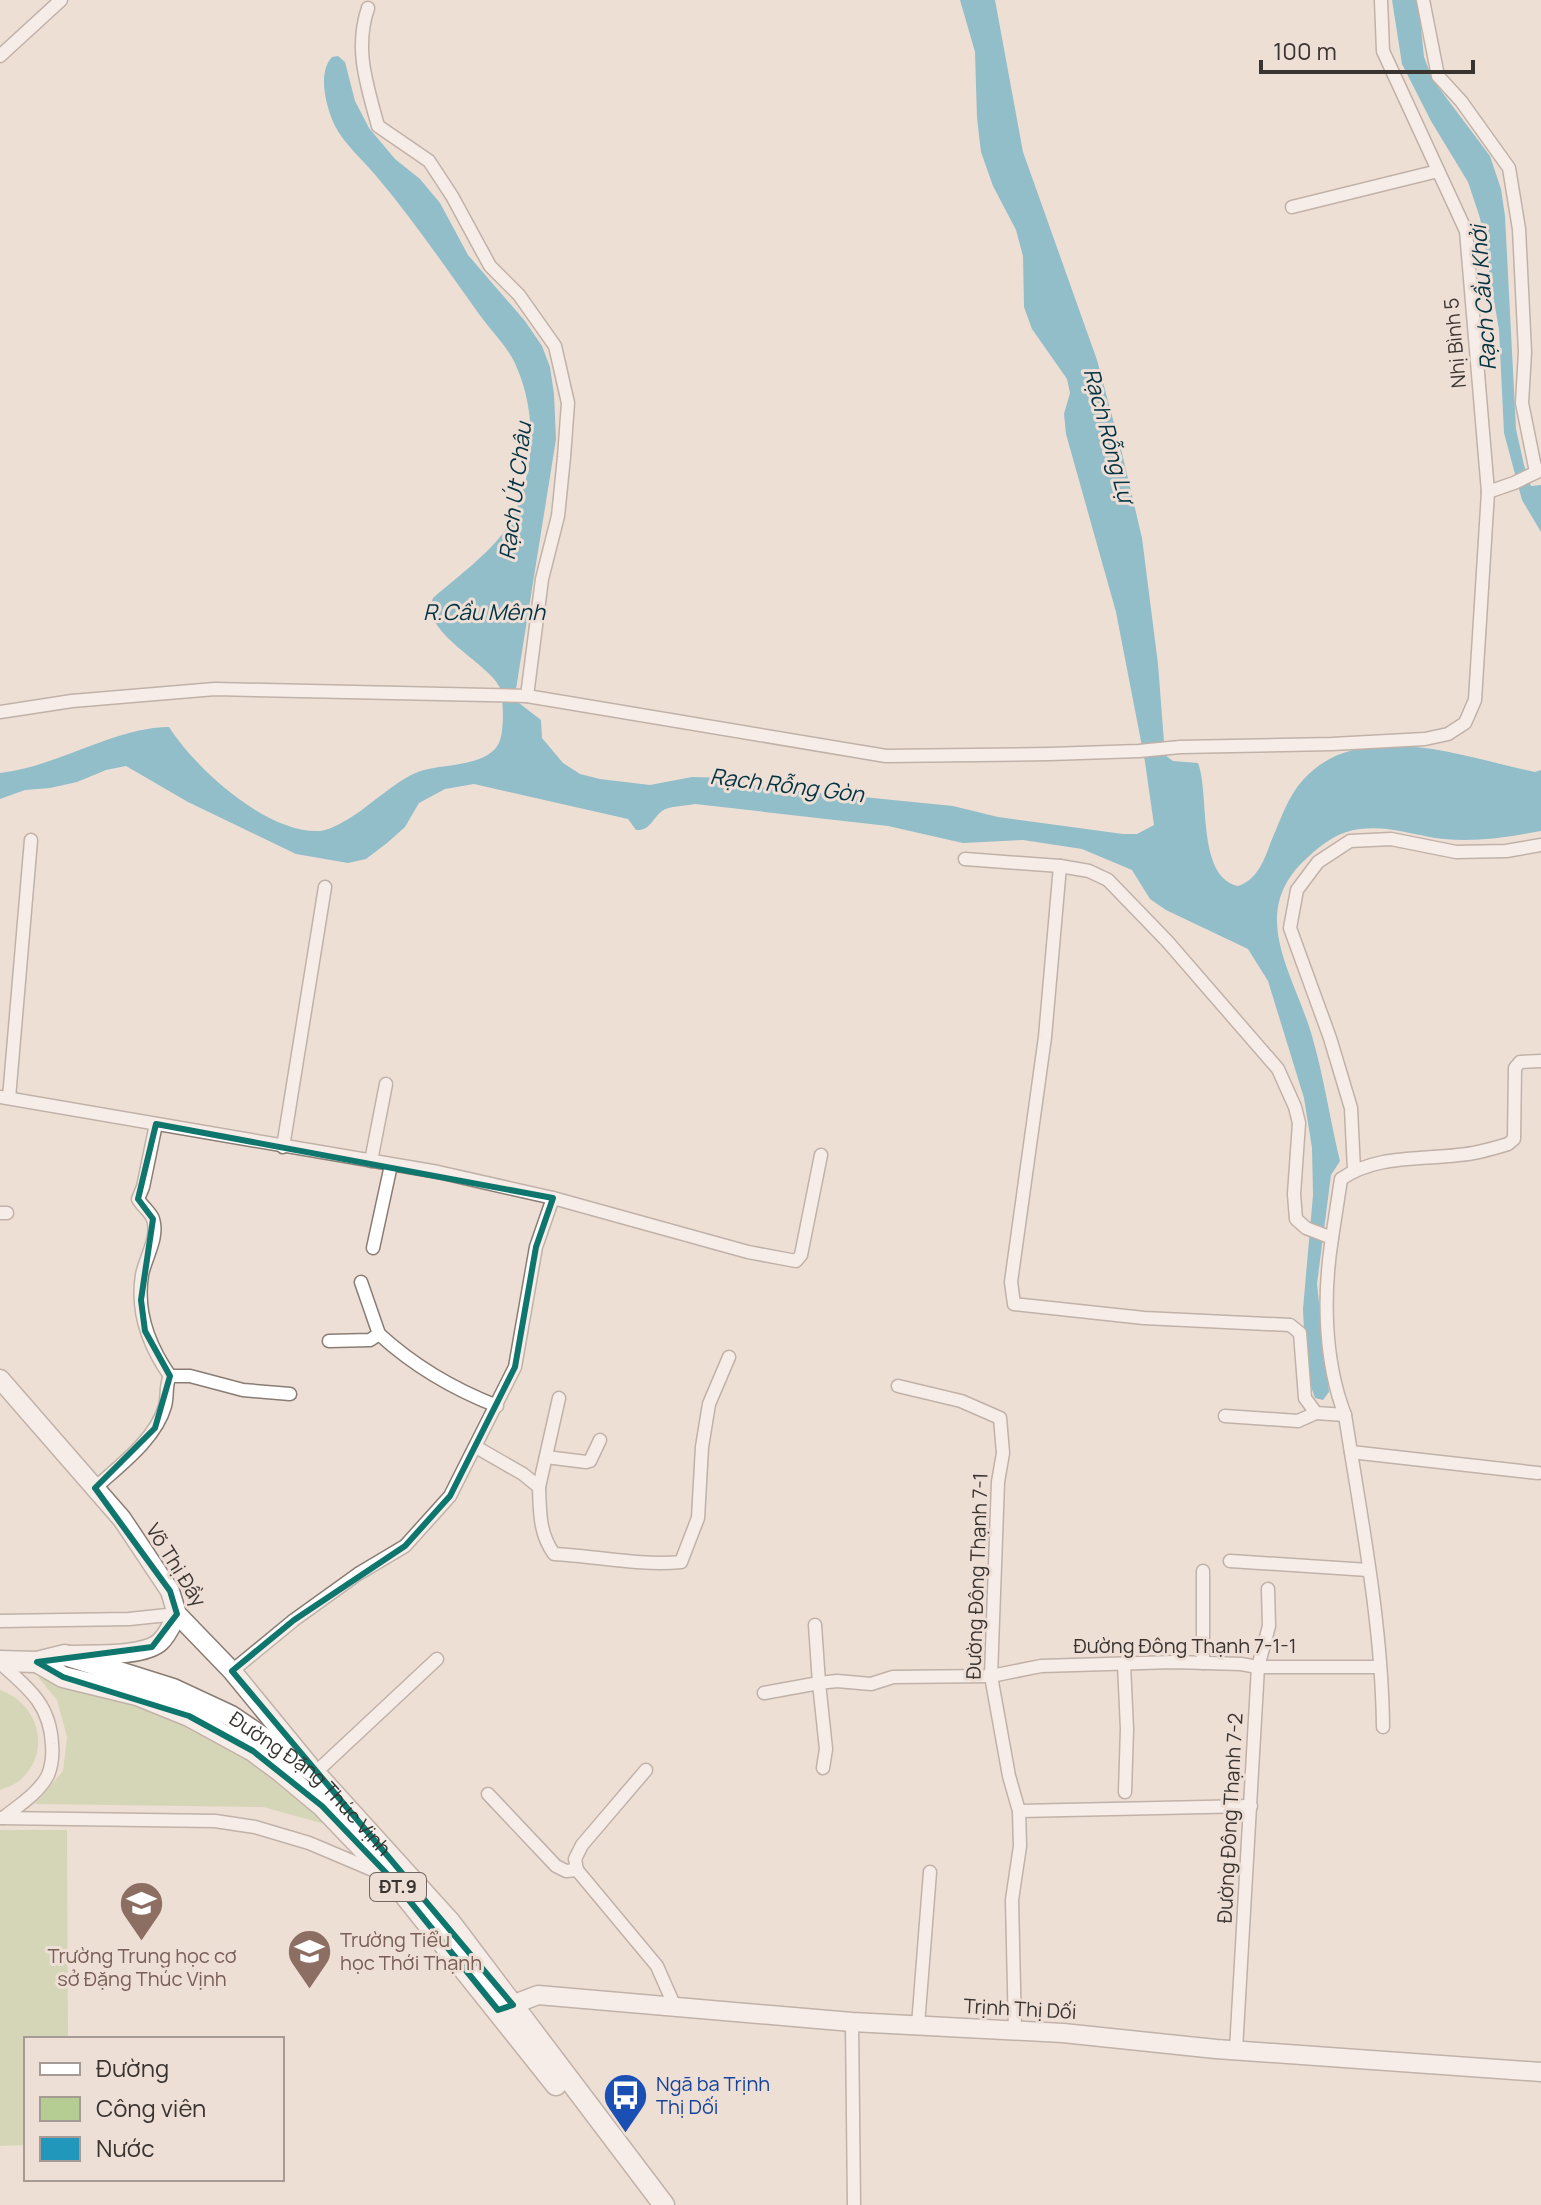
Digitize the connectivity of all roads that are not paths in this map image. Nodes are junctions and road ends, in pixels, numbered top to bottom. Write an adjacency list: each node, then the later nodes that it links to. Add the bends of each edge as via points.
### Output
1 (61, 0): 5 (street)
2 (1381, 0): 6 (street, Nhị Bình 5, via 1383,51)
3 (1423, 0): 8 (street, via 1438,76 1509,168 1519,229 1522,403)
4 (368, 8): 10 (street, via 360,30 378,126 429,161 490,266 519,295 555,346 568,403 558,516)
5 (0, 56)
6 (1438, 171): 7 (street); 9 (street, Nhị Bình 5, via 1466,231)
7 (1292, 207)
8 (1536, 473): 9 (street)
9 (1488, 492): 10 (street, Nhị Bình 5, via 1475,700 1465,723 1425,739 886,756)
10 (523, 696): 11 (street, via 215,689)
11 (0, 712)
12 (31, 840): 19 (street)
13 (1541, 845): 25 (street, via 1456,852 1391,839 1350,841 1318,862 1297,890 1290,928 1351,1108)
14 (965, 859): 15 (street)
15 (1060, 866): 27 (street, via 1108,880 1278,1069 1299,1123 1293,1210 1306,1228); 39 (street, via 1045,1037 1011,1282 1014,1304 1144,1318 1290,1325 1300,1333 1305,1398)
16 (325, 887): 21 (street)
17 (1541, 1061): 25 (street, via 1520,1062 1515,1068 1514,1139 1508,1144 1458,1156 1404,1157)
18 (386, 1084): 23 (street)
19 (5, 1097): 20 (street)
20 (156, 1124): 21 (street); 33 (street, via 138,1199 153,1219 141,1300 145,1331)
21 (283, 1147): 23 (street)
22 (821, 1155): 26 (street, via 796,1261)
23 (371, 1161): 24 (street)
24 (391, 1165): 26 (street); 28 (street)
25 (1354, 1170): 27 (street, via 1341,1179)
26 (553, 1198): 38 (street, via 536,1247 515,1367)
27 (1329, 1236): 40 (street, via 1328,1315)
28 (373, 1248)
29 (361, 1282): 30 (street)
30 (379, 1334): 31 (street, via 370,1340); 38 (street, via 404,1357 460,1392)
31 (329, 1341)
32 (729, 1357): 47 (street, via 709,1404 698,1518 681,1562 656,1565 554,1554 544,1539)
33 (170, 1376): 36 (street); 48 (street, via 155,1428)
34 (0, 1379): 48 (street, Võ Thị Đầy)
35 (898, 1386): 65 (street, Đường Đông Thạnh 7-1, via 961,1401 1000,1418 1003,1453)
36 (290, 1394)
37 (559, 1398): 45 (street)
38 (497, 1406): 43 (street)
39 (1316, 1413): 40 (street); 41 (street, via 1298,1421)
40 (1345, 1415): 44 (street)
41 (1225, 1416)
42 (600, 1440): 45 (street, via 586,1462)
43 (476, 1447): 47 (street); 64 (street, via 450,1496 405,1546 294,1620)
44 (1351, 1452): 46 (street); 50 (street)
45 (546, 1457): 47 (street)
46 (1538, 1473)
47 (539, 1487)
48 (95, 1488): 53 (street, Võ Thị Đầy, via 170,1591)
49 (1230, 1561): 50 (street)
50 (1368, 1570): 63 (street)
51 (1203, 1571): 60 (street)
52 (1268, 1589): 62 (street, Đường Đông Thạnh 7-2, via 1269,1626)
53 (177, 1614): 54 (street); 56 (street, via 152,1647); 64 (street, Võ Thị Đầy)
54 (0, 1621)
55 (815, 1625): 66 (street)
56 (65, 1655): 59 (main road, Đường Đặng Thúc Vịnh / ĐT.9); 71 (main road, Đường Đặng Thúc Vịnh / ĐT.9, via 173,1689 231,1716)
57 (437, 1659): 71 (street)
58 (0, 1662): 59 (main road, Đường Đặng Thúc Vịnh / ĐT.9); 76 (street, via 47,1712 53,1756 47,1776 30,1797)
59 (37, 1662): 79 (main road, Đường Đặng Thúc Vịnh / ĐT.9, via 63,1677 137,1695 189,1716 253,1751 322,1806)
60 (1203, 1663): 61 (street, Đường Đông Thạnh 7-1-1); 62 (street, Đường Đông Thạnh 7-1-1)
61 (1124, 1664): 65 (street, Đường Đông Thạnh 7-1-1, via 1041,1666); 72 (street)
62 (1258, 1667): 63 (street, Đường Đông Thạnh 7-1-1); 74 (street, Đường Đông Thạnh 7-2)
63 (1379, 1667): 68 (street)
64 (232, 1671): 71 (street, Võ Thị Đầy)
65 (991, 1676): 66 (street, Đường Đông Thạnh 7-1-1); 75 (street, Đường Đông Thạnh 7-1)
66 (819, 1683): 67 (street, Đường Đông Thạnh 7-1-1); 69 (street)
67 (764, 1693)
68 (1383, 1727)
69 (823, 1768)
70 (646, 1770): 77 (street, via 582,1845 575,1859)
71 (315, 1773): 81 (main road, Đường Đặng Thúc Vịnh / ĐT.9, via 450,1922)
72 (1125, 1792)
73 (488, 1794): 77 (street, via 556,1866)
74 (1251, 1806): 75 (street); 85 (street, Đường Đông Thạnh 7-2)
75 (1019, 1811): 84 (street, Đường Đông Thạnh 7-1, via 1012,1900)
76 (1, 1818): 79 (street, via 215,1821 255,1827)
77 (577, 1870): 80 (street, via 657,1966)
78 (930, 1872): 83 (street)
79 (391, 1878): 81 (main road, Đường Đặng Thúc Vịnh / ĐT.9)
80 (675, 2007): 81 (street, Trịnh Thị Dối, via 538,1995); 82 (street, Trịnh Thị Dối)
81 (506, 2008): 87 (main road, Đường Đặng Thúc Vịnh / ĐT.9); 88 (main road, Đường Đặng Thúc Vịnh / ĐT.9)
82 (852, 2022): 83 (street, Trịnh Thị Dối); 89 (street)
83 (918, 2025): 84 (street, Trịnh Thị Dối)
84 (1015, 2031): 85 (street, Trịnh Thị Dối)
85 (1236, 2050): 86 (street, Trịnh Thị Dối)
86 (1541, 2072)
87 (649, 2205)
88 (664, 2205)
89 (854, 2205)

